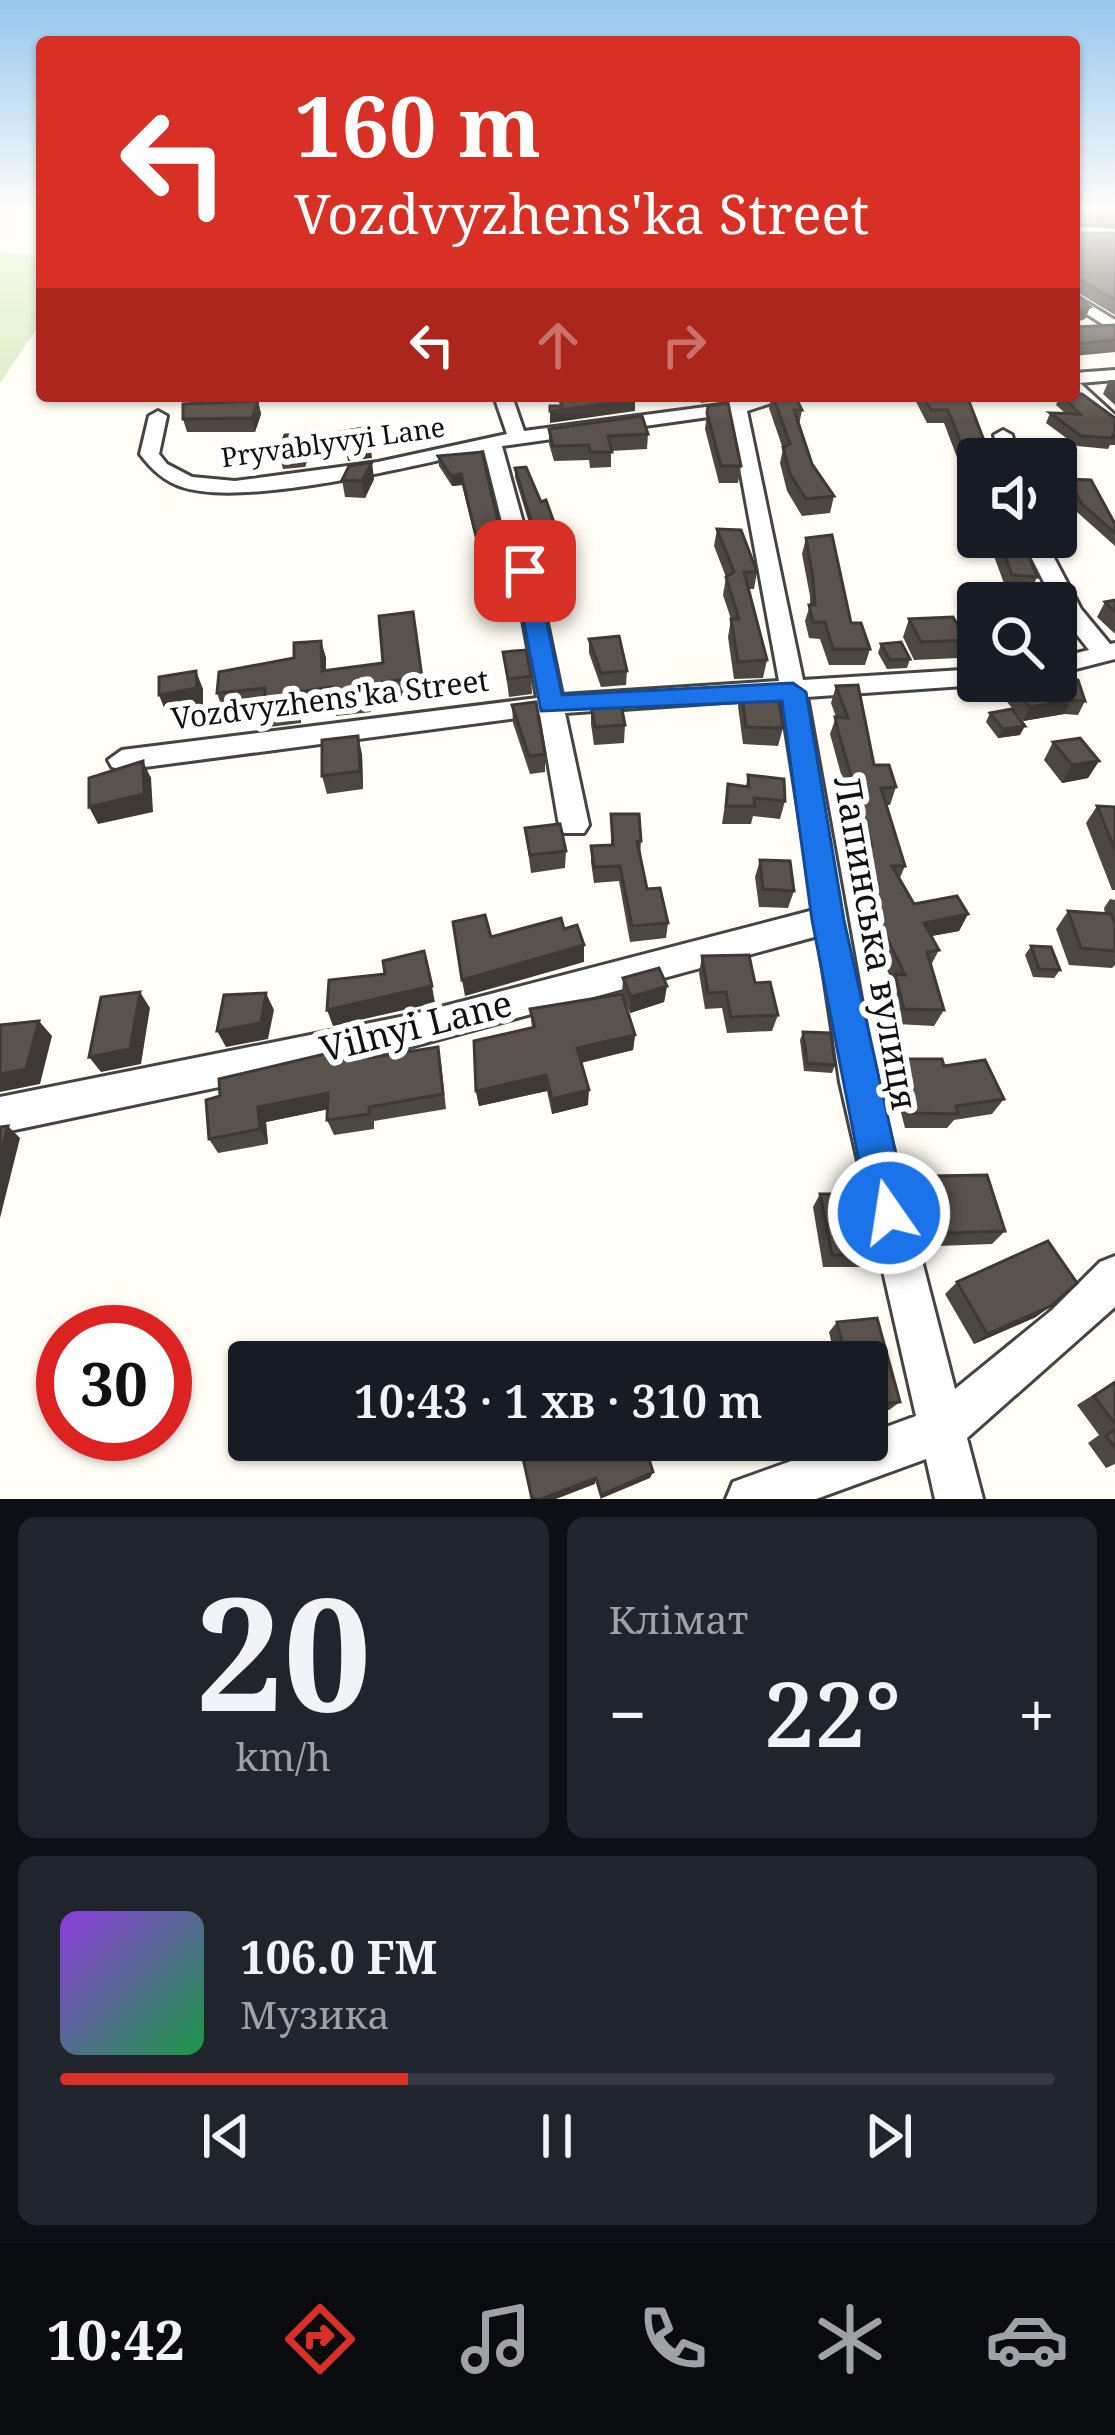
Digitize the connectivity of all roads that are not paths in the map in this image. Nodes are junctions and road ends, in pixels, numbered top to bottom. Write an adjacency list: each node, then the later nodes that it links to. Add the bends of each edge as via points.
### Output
1 (1080, 302): 2 (street)
2 (1113, 326): 3 (street)
3 (1092, 327)
4 (1115, 375): 5 (street)
5 (1080, 381)
6 (1080, 388): 10 (street)
7 (505, 402): 12 (street)
8 (736, 402): 12 (street, Pryvablyvyi Lane); 19 (street, Лапинська вулиця)
9 (158, 416): 14 (street, Pryvablyvyi Lane, via 149,454 172,476 212,488 378,468)
10 (1115, 425)
11 (1003, 435): 13 (street)
12 (517, 437): 14 (street, Pryvablyvyi Lane)
13 (1004, 438)
14 (492, 444): 20 (street)
15 (1043, 558): 16 (street, via 1071,612)
16 (1110, 652): 17 (street)
17 (1077, 661)
18 (957, 679): 19 (street, Vozdvyzhens'ka Street)
19 (793, 692): 20 (street, Vozdvyzhens'ka Street); 23 (street, Лапинська вулиця)
20 (550, 705): 21 (street, Vozdvyzhens'ka Street); 22 (street)
21 (122, 760)
22 (574, 825)
23 (828, 920): 24 (street, Vilnyi Lane, via 410,1031); 26 (street, Лапинська вулиця)
24 (0, 1115)
25 (1115, 1277): 26 (street)
26 (940, 1431): 27 (street); 28 (street, Лапинська вулиця)
27 (750, 1499)
28 (959, 1499)

